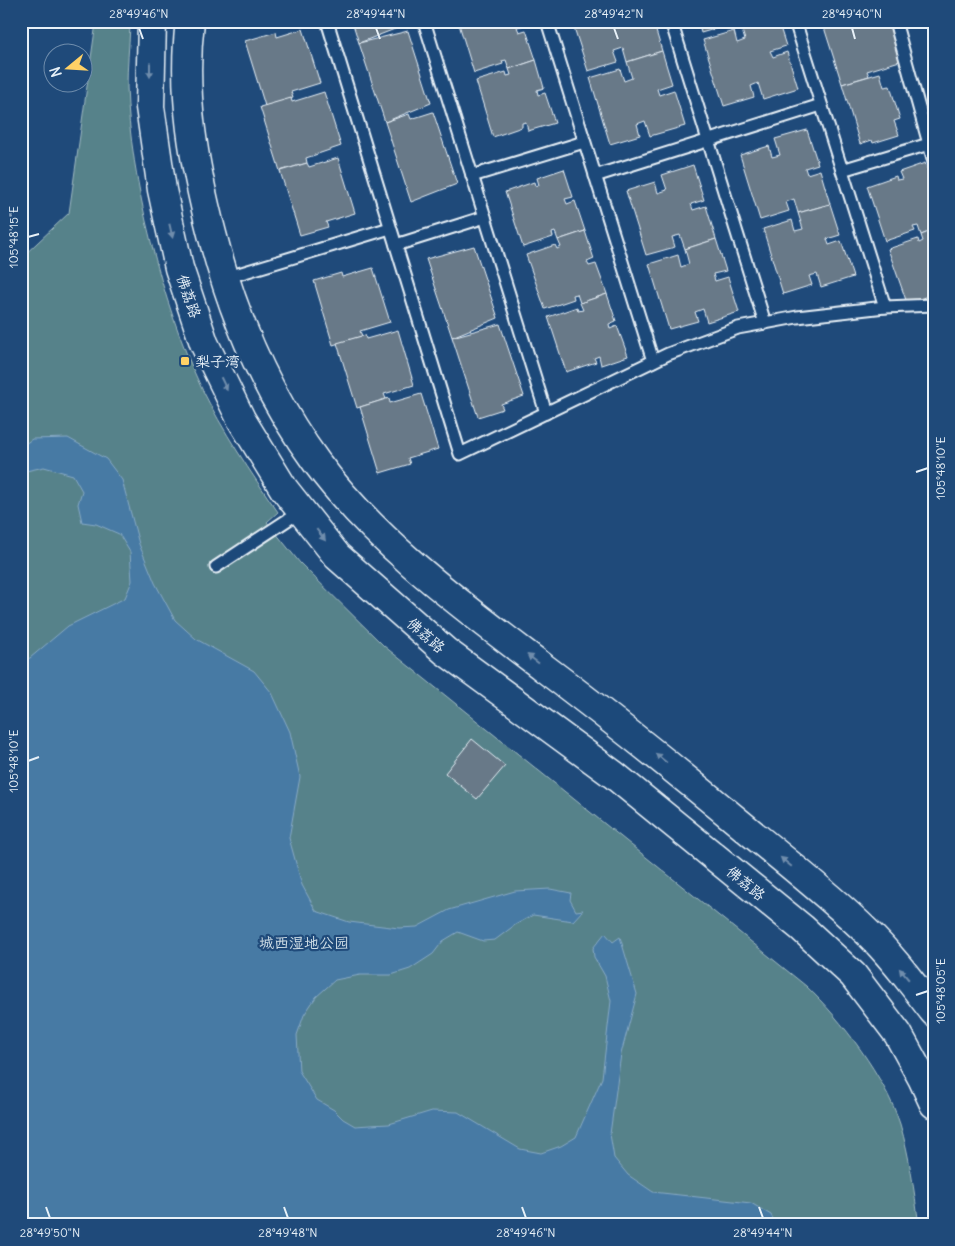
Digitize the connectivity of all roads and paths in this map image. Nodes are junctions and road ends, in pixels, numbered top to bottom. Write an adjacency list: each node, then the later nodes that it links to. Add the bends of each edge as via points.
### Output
1 (152, 21): 26 (main road, 佛荔路, one-way to 26, via 150,107 162,190 179,268 204,343 241,420)
2 (190, 21): 20 (main road, via 187,41 188,102 198,181)
3 (327, 21): 18 (lane)
4 (424, 21): 15 (lane)
5 (547, 21): 11 (lane)
6 (671, 21): 10 (lane)
7 (796, 21): 9 (lane)
8 (895, 21): 12 (lane)
9 (821, 105): 10 (lane); 14 (lane)
10 (708, 140): 16 (lane); 23 (lane)
11 (584, 142): 15 (lane); 16 (lane)
12 (929, 144): 13 (lane); 14 (lane)
13 (934, 162)
14 (842, 170): 22 (lane)
15 (472, 176): 17 (lane)
16 (595, 176): 24 (lane)
17 (485, 217): 19 (lane); 25 (lane)
18 (390, 228): 19 (lane); 20 (lane)
19 (396, 245): 25 (lane, via 460,454)
20 (225, 278): 28 (main road, one-way to 20, via 870,934 829,898 640,740 471,612 372,527 317,464 275,398 241,327)
21 (934, 305): 22 (lane)
22 (884, 307): 23 (lane)
23 (765, 323): 24 (lane, via 738,328)
24 (653, 362): 25 (lane)
25 (546, 413)
26 (301, 511): 27 (lane); 29 (main road, 佛荔路, one-way to 29, via 338,556 445,651 614,775 802,928 853,975 898,1034)
27 (216, 567)
28 (934, 1012)
29 (934, 1104)

